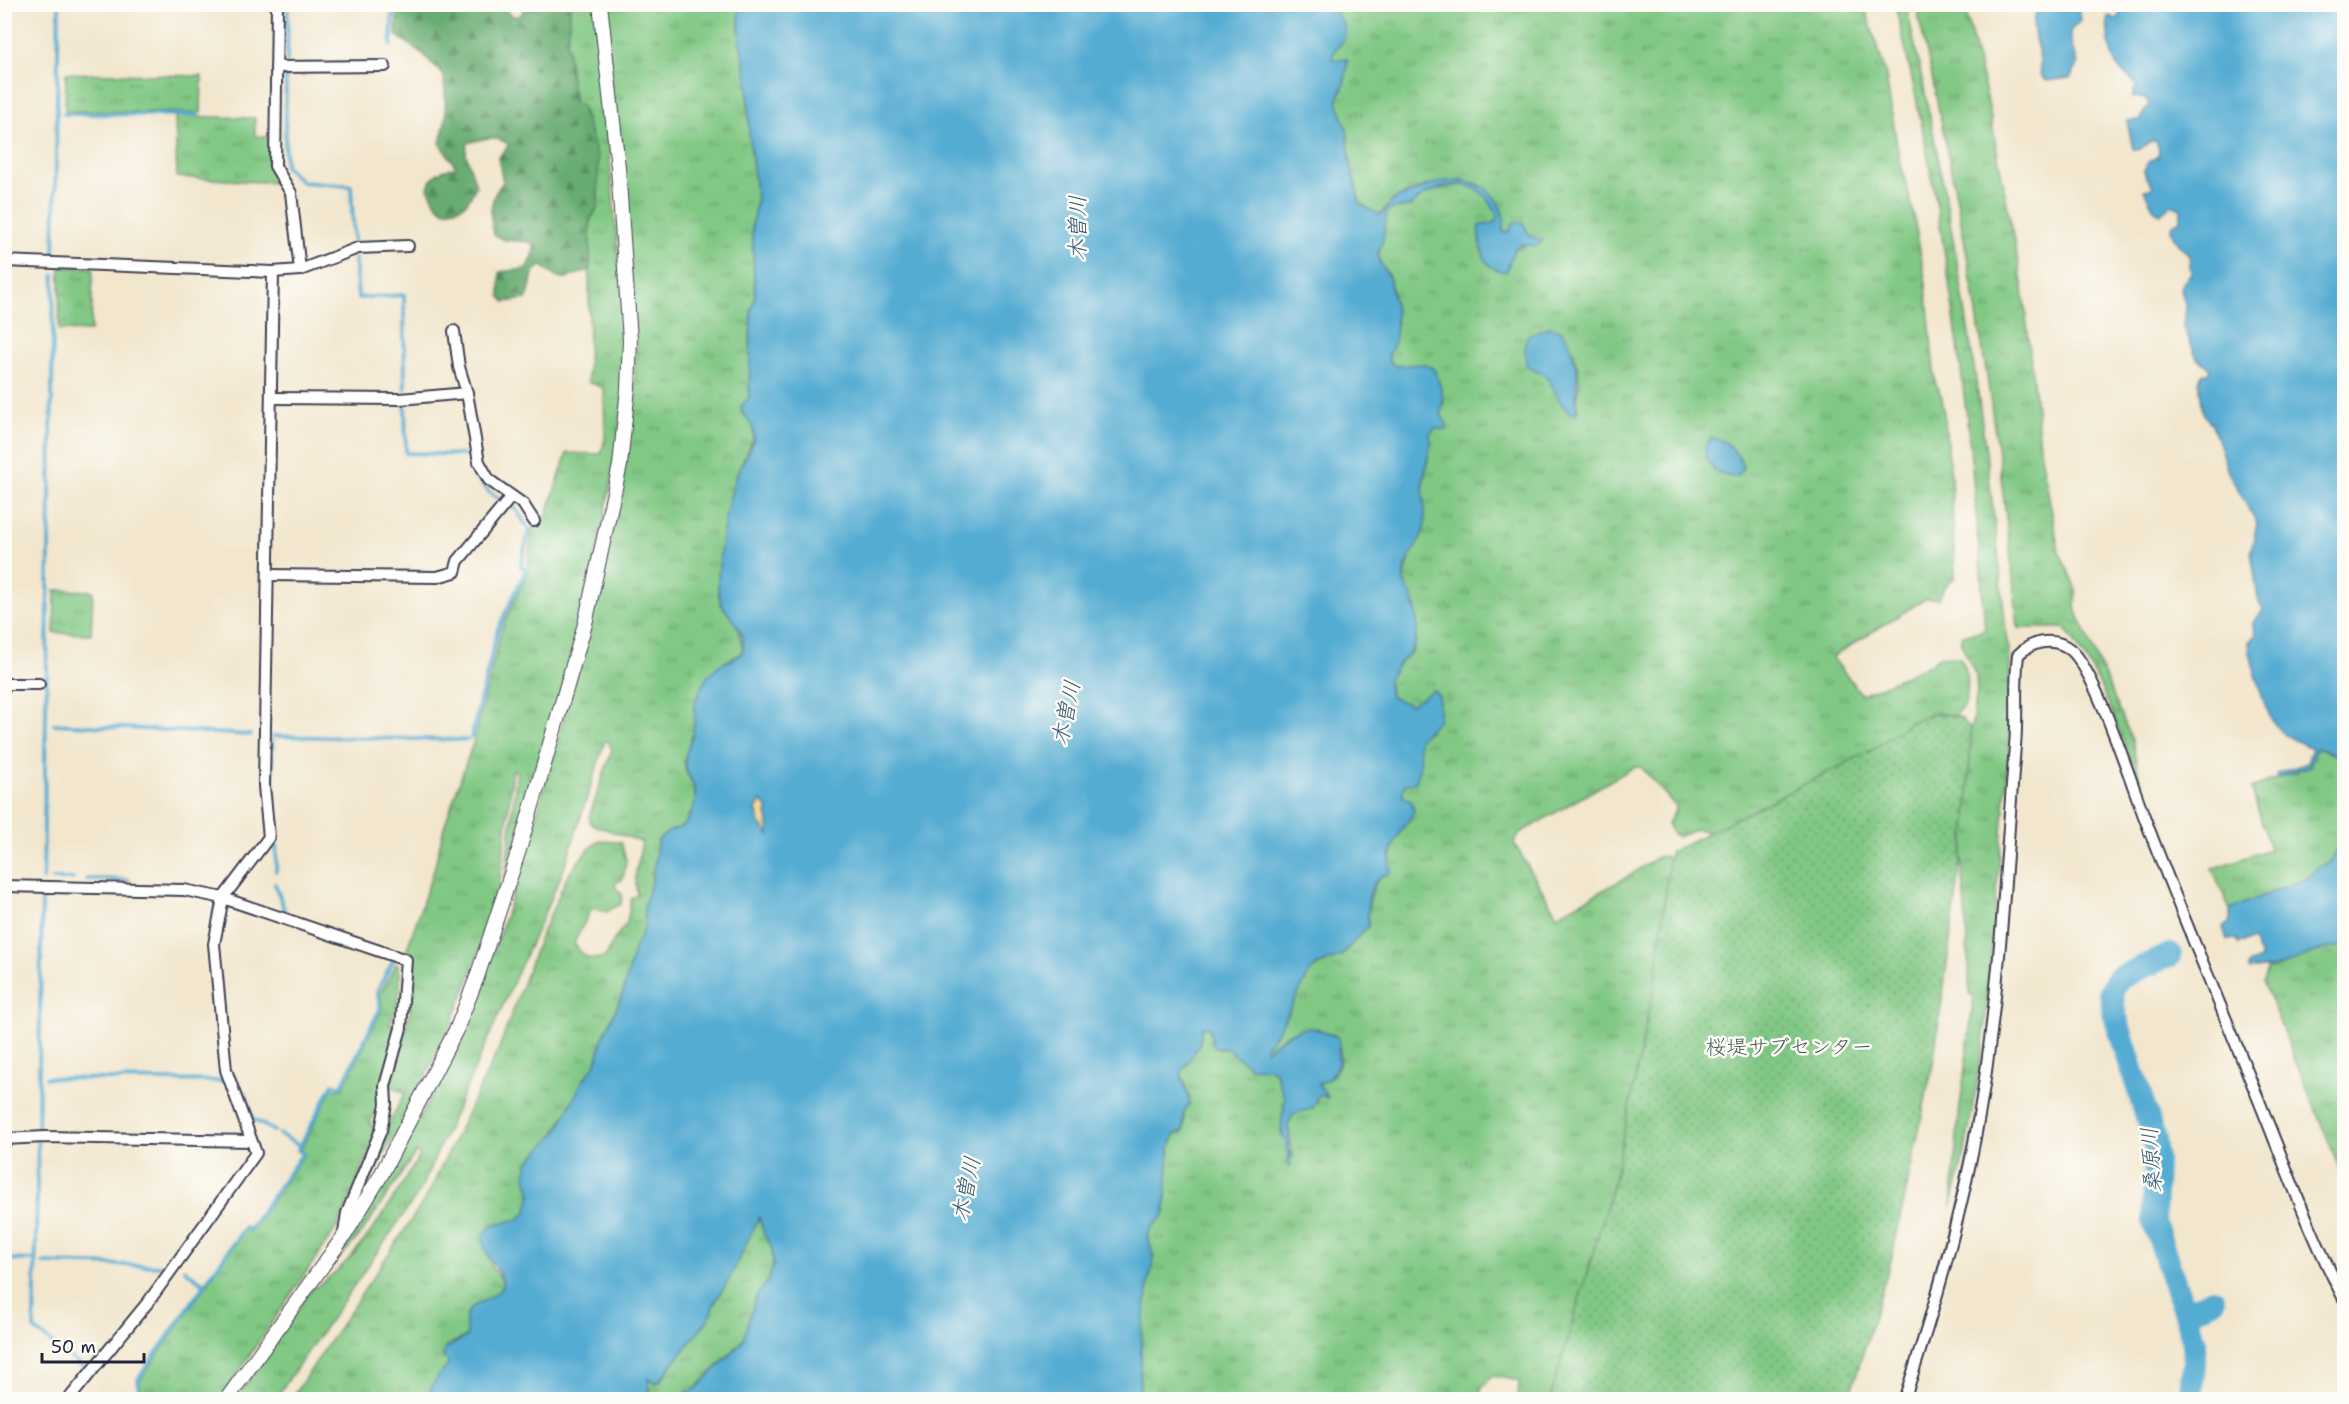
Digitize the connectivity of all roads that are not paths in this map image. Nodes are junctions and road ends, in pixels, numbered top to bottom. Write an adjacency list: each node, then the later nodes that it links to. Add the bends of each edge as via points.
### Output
1 (278, 4): 4 (street)
2 (600, 4): 21 (street, via 628,294 628,388 620,465 585,624 519,850 477,977 457,1028 381,1175)
3 (385, 66): 4 (street)
4 (276, 67): 7 (street, via 275,166 291,193)
5 (408, 246): 7 (street, via 358,248)
6 (4, 261): 8 (street)
7 (300, 270): 8 (street)
8 (273, 272): 11 (street)
9 (454, 331): 10 (street)
10 (467, 393): 11 (street, via 400,399); 12 (street, via 479,462 489,480)
11 (271, 398): 14 (street)
12 (511, 497): 13 (street, via 523,504); 14 (street, via 458,561 455,572 437,577)
13 (534, 521)
14 (268, 575): 18 (street, via 264,786 269,837)
15 (4, 684): 16 (street)
16 (39, 684)
17 (4, 886): 18 (street, via 184,890)
18 (223, 898): 20 (street, via 214,944 226,1071); 21 (street, via 406,960 401,1028 385,1086 381,1130 347,1213)
19 (4, 1139): 20 (street)
20 (251, 1141): 23 (street, via 255,1154 149,1300)
21 (344, 1236): 24 (street)
22 (2344, 1299): 25 (street, via 2279,1149 2087,673 2071,650 2059,643 2037,643 2018,656 2016,671 2016,743 1989,1049 1976,1129 1946,1260)
23 (68, 1400)
24 (226, 1400)
25 (1904, 1400)

